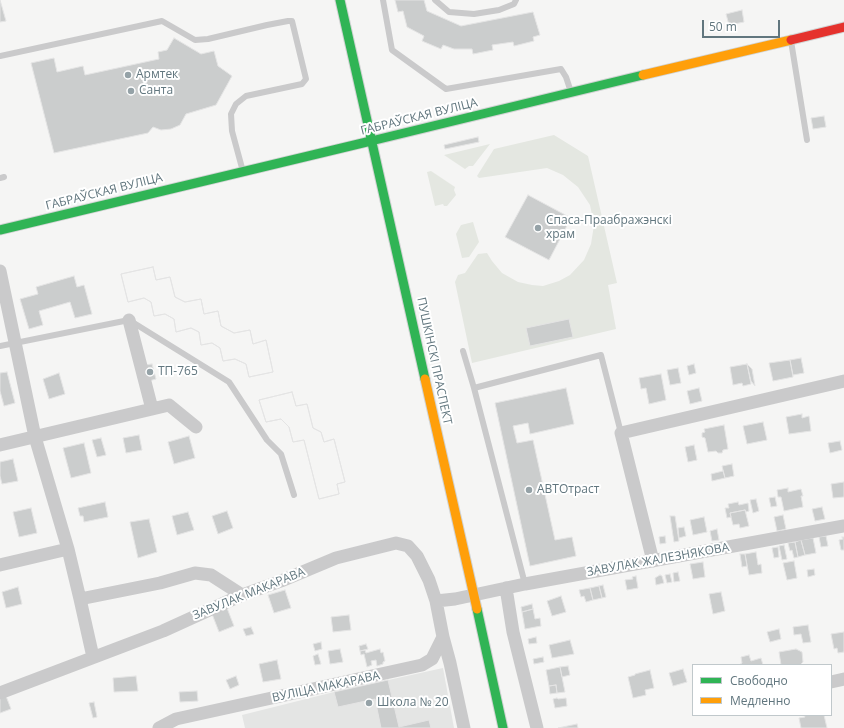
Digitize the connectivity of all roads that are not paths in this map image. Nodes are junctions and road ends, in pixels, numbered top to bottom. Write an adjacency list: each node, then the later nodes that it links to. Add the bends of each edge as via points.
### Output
1 (340, 0): 10 (main road, ПУШКІНСКІ ПРАСПЕКТ)
2 (383, 0): 8 (lane, via 392,50 446,89 561,69)
3 (434, 0): 4 (lane, via 449,12 474,14 499,10 514,4)
4 (516, 0)
5 (844, 27): 6 (main road, ГАБРАЎСКАЯ ВУЛІЦА)
6 (791, 40): 8 (main road, ГАБРАЎСКАЯ ВУЛІЦА); 9 (lane)
7 (0, 56): 11 (lane, via 162,21 195,40 290,20 306,79 302,84 246,96 236,104 231,114 232,130)
8 (571, 92): 10 (main road, ГАБРАЎСКАЯ ВУЛІЦА)
9 (807, 140)
10 (371, 141): 11 (main road, ГАБРАЎСКАЯ ВУЛІЦА); 33 (main road, ПУШКІНСКІ ПРАСПЕКТ)
11 (242, 171): 12 (main road, ГАБРАЎСКАЯ ВУЛІЦА)
12 (0, 230)
13 (0, 271): 15 (street)
14 (130, 320): 15 (lane); 20 (street); 25 (lane, via 229,382 267,440 281,454)
15 (15, 343): 16 (lane); 23 (street)
16 (0, 346)
17 (463, 351): 19 (lane)
18 (844, 381): 22 (street)
19 (474, 388): 22 (lane, via 601,355); 30 (lane)
20 (152, 409): 21 (street, via 169,405); 23 (street)
21 (196, 427)
22 (621, 433): 28 (street)
23 (35, 437): 24 (street); 27 (street)
24 (0, 445)
25 (294, 495)
26 (844, 526): 28 (street, ЗАВУЛАК ЖАЛЕЗНЯКОВА)
27 (68, 549): 29 (street); 34 (street)
28 (653, 561): 30 (street, ЗАВУЛАК ЖАЛЕЗНЯКОВА)
29 (0, 565)
30 (524, 584): 31 (street, ЗАВУЛАК ЖАЛЕЗНЯКОВА)
31 (506, 588): 33 (street, ЗАВУЛАК ЖАЛЕЗНЯКОВА); 44 (street, via 513,632)
32 (242, 595): 34 (street, via 211,575 195,573 160,583); 35 (street, ЗАВУЛАК МАКАРАВА, via 336,558 396,543 408,546 417,556); 37 (street, ЗАВУЛАК МАКАРАВА, via 163,631)
33 (473, 596): 35 (street); 43 (main road, ПУШКІНСКІ ПРАСПЕКТ)
34 (80, 599): 37 (street)
35 (436, 601): 36 (street)
36 (443, 637): 41 (street, ВУЛІЦА МАКАРАВА, via 432,659 422,665 176,719); 42 (street)
37 (93, 657): 40 (street, ЗАВУЛАК МАКАРАВА)
38 (844, 679): 39 (street)
39 (832, 682)
40 (0, 693)
41 (159, 728)
42 (464, 728)
43 (504, 728)
44 (537, 728)

